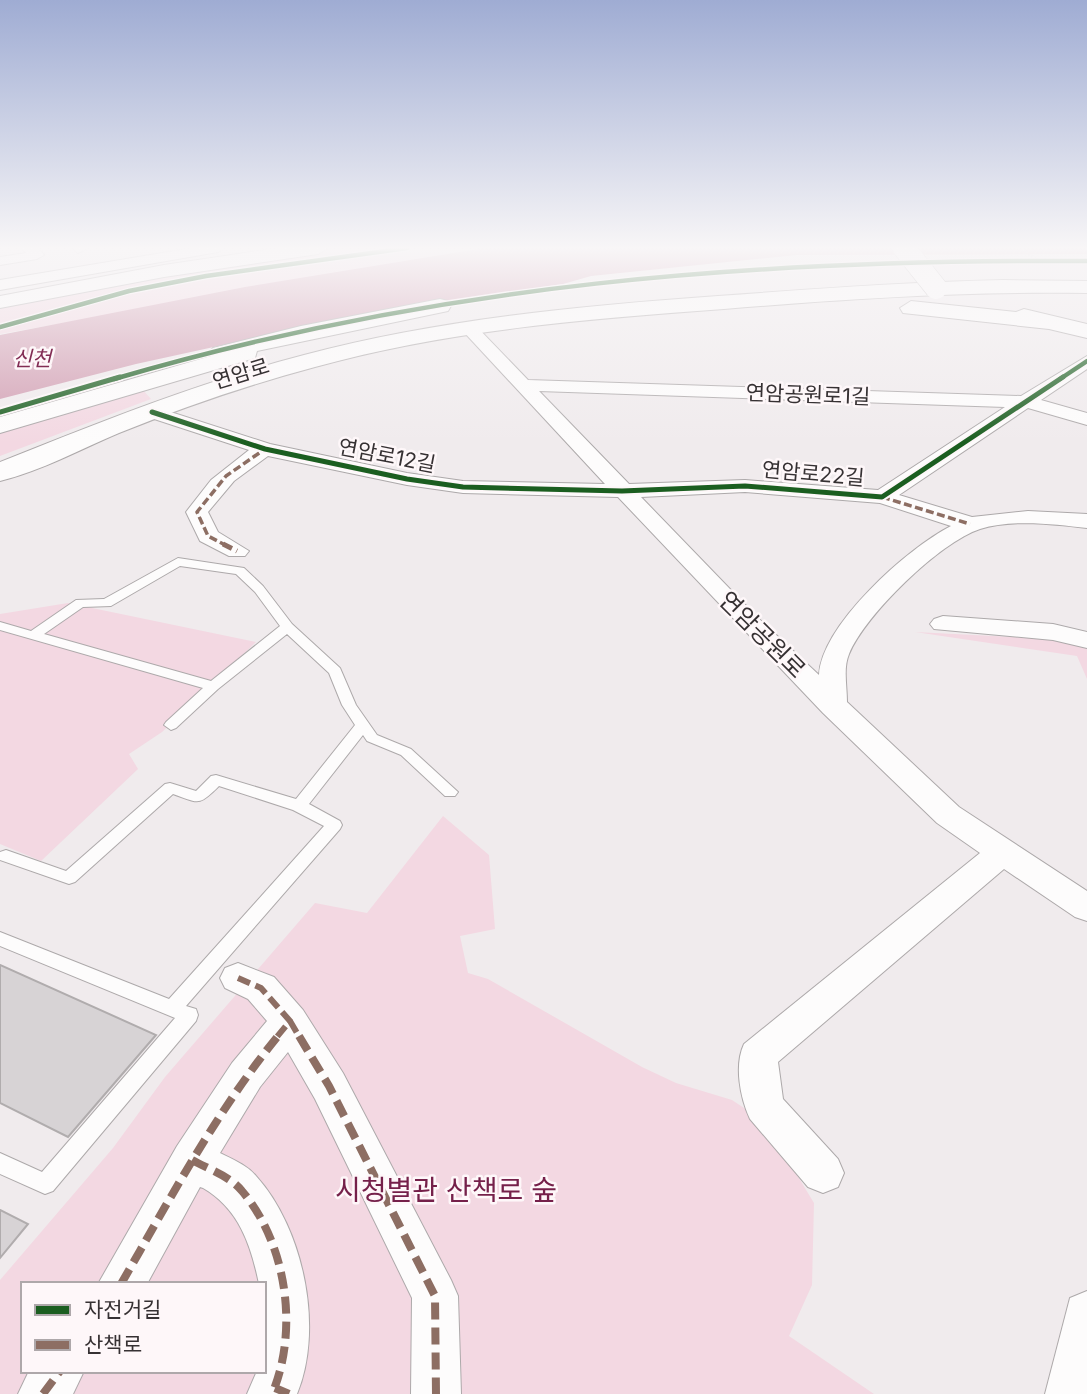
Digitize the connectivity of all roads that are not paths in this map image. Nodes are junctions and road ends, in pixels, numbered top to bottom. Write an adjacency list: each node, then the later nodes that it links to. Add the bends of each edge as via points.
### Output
1 (410, 313): 14 (main road, via 301,333)
2 (436, 313): 16 (main road, via 288,342)
3 (517, 313): 18 (main road, 연암로, via 433,325 319,350 204,385)
4 (614, 313): 8 (main road, 연암로)
5 (959, 313): 7 (main road)
6 (1010, 313): 7 (main road)
7 (1048, 322): 9 (main road)
8 (467, 327): 11 (street, 연암공원로); 13 (main road, 연암로, via 251,376)
9 (1087, 331)
10 (1087, 361): 12 (street, 연암로22길)
11 (526, 386): 12 (street, 연암공원로1길); 20 (street, 연암공원로)
12 (1027, 402): 15 (street, 연암공원로1길); 21 (street, 연암로22길)
13 (152, 412): 17 (street, 연암로12길); 19 (main road, 연암로)
14 (0, 417)
15 (1087, 419)
16 (0, 425)
17 (265, 449): 20 (street, 연암로12길, via 463,487); 24 (street, via 209,491 197,513 208,536)
18 (0, 466)
19 (0, 472)
20 (622, 491): 21 (street, 연암로22길, via 745,486); 31 (street, 연암공원로)
21 (882, 497): 23 (street)
22 (1087, 521): 23 (street, via 1060,517)
23 (970, 524): 31 (street, via 874,599 835,654)
24 (237, 551)
25 (943, 624): 29 (street, via 1053,632)
26 (0, 626): 28 (lane)
27 (287, 627): 28 (lane, via 240,570 178,562 107,603 80,603); 30 (lane); 33 (lane, via 335,671)
28 (34, 635): 30 (lane)
29 (1087, 640)
30 (213, 686): 32 (lane)
31 (833, 707): 36 (street, 연암공원로, via 948,815)
32 (171, 725)
33 (363, 725): 34 (lane, via 372,738 406,751); 35 (lane)
34 (450, 792)
35 (299, 806): 37 (lane, via 216,780 199,797 170,788 69,878); 41 (lane, via 334,825)
36 (1003, 852): 38 (street, 연암공원로); 45 (street, via 758,1056 764,1106)
37 (2, 857)
38 (1087, 908)
39 (0, 939): 41 (lane)
40 (249, 983): 42 (street)
41 (173, 1009): 44 (lane, via 190,1015 45,1184)
42 (290, 1021): 43 (street, via 246,1075); 52 (street, via 329,1086 435,1296)
43 (192, 1160): 46 (street); 50 (street, via 242,1190 270,1238 286,1304)
44 (0, 1163)
45 (823, 1173)
46 (122, 1282)
47 (1087, 1315): 49 (street)
48 (59, 1373): 51 (street)
49 (1077, 1381)
50 (279, 1392)
51 (43, 1394)
52 (436, 1394)

